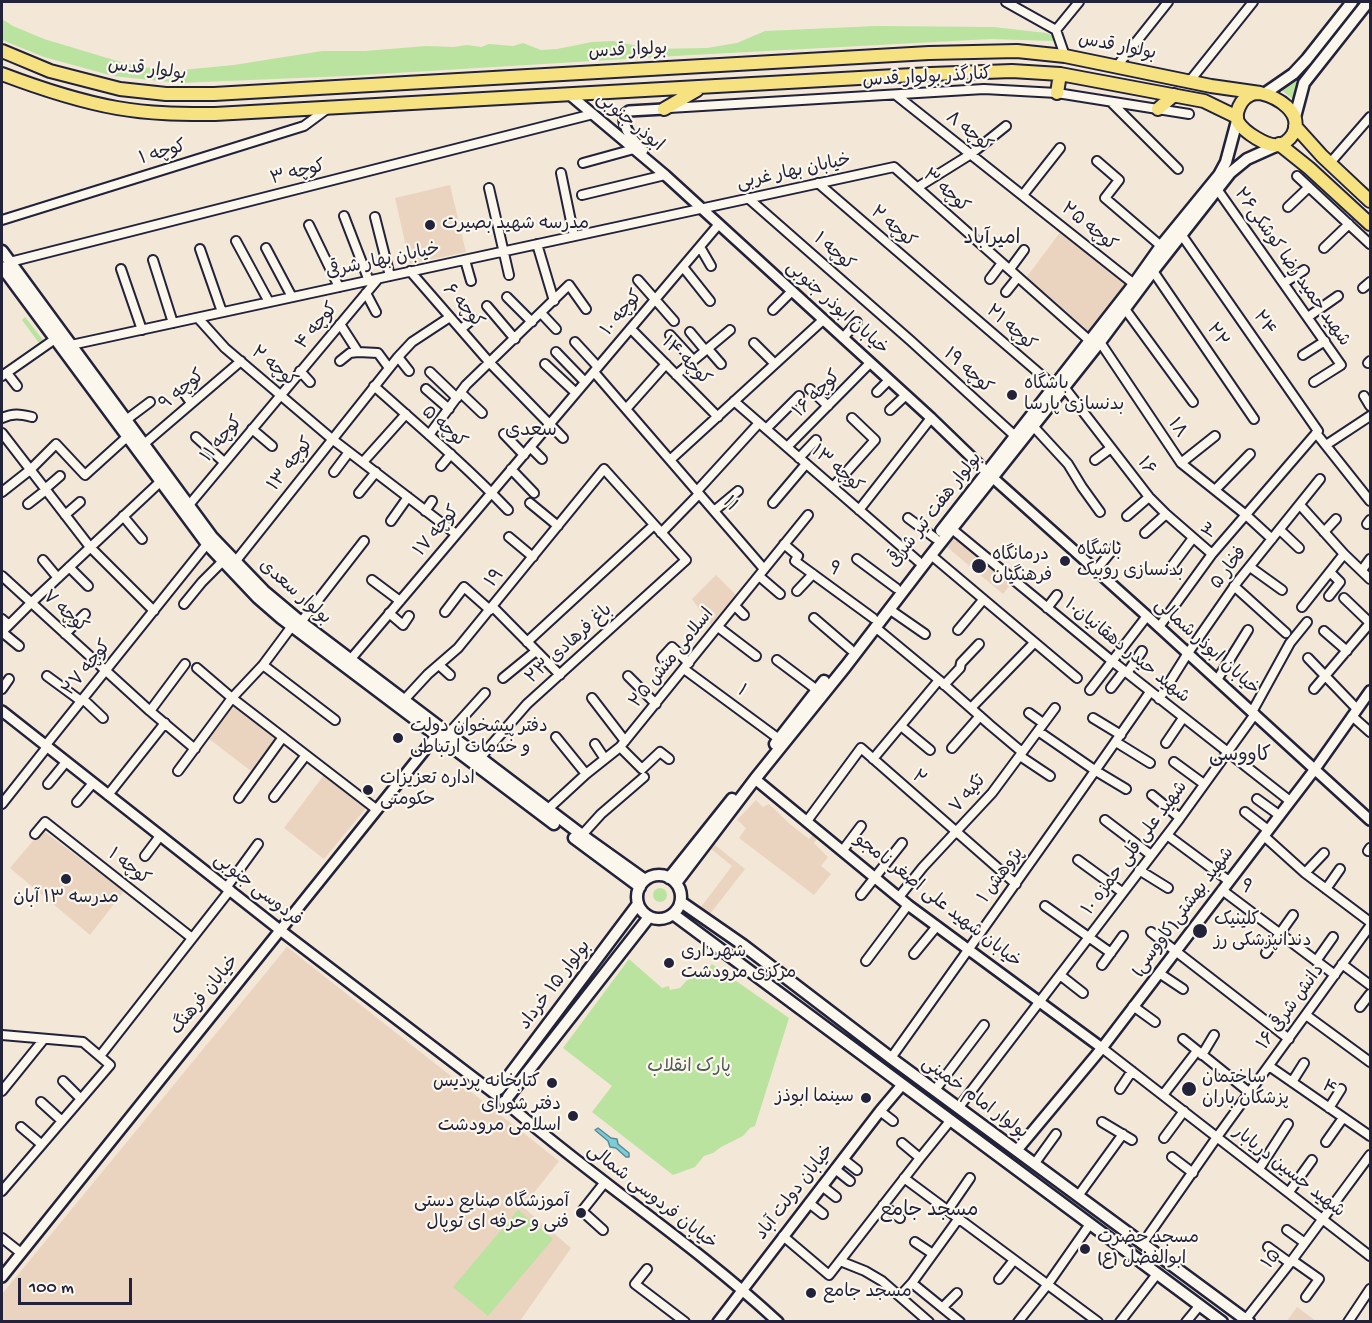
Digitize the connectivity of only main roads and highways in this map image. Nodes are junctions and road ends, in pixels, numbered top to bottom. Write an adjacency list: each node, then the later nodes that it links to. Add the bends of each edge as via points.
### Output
1 (1352, 2): 9 (main road, via 1293,74)
2 (1368, 2): 15 (main road, via 1304,83)
3 (2, 51): 6 (main road, بولوار قدس, via 50,71 120,89 166,94 1017,51 1065,56)
4 (2, 74): 7 (main road, بولوار قدس, via 44,90 118,108 165,114)
5 (1060, 74): 7 (main road, بولوار قدس, via 943,73); 8 (main road); 10 (main road, بولوار قدس)
6 (1211, 86): 9 (main road, بولوار قدس); 11 (main road, via 1212,95)
7 (701, 87): 12 (main road)
8 (1057, 93)
9 (1262, 93): 14 (main road, via 1250,94 1239,105); 15 (main road, via 1290,109)
10 (1174, 95): 11 (main road, بولوار قدس); 13 (main road)
11 (1204, 101): 14 (main road, بولوار قدس)
12 (664, 109)
13 (1158, 109)
14 (1237, 119): 16 (main road, via 1254,137); 18 (main road)
15 (1295, 121): 16 (main road, via 1290,138); 17 (main road)
16 (1278, 145): 18 (main road); 19 (main road)
17 (1326, 159): 19 (main road, via 1314,152 1309,154); 20 (main road)
18 (1228, 167): 24 (main road, بولوار هفت تیر شرقی, via 1161,246); 24 (main road, بولوار هفت تیر شرقی, via 1217,189 1125,309)
19 (1309, 168): 21 (main road)
20 (1371, 201)
21 (1371, 224)
22 (2, 251): 23 (main road, بولوار سعدی)
23 (6, 265): 28 (main road, بولوار سعدی, via 71,345 212,537); 28 (main road, بولوار سعدی, via 55,339 207,544 258,598)
24 (1108, 324): 25 (main road, بولوار هفت تیر شرقی)
25 (1059, 387): 26 (main road, بولوار هفت تیر شرقی, via 1015,436); 26 (main road, بولوار هفت تیر شرقی, via 1034,426)
26 (989, 475): 27 (main road, بولوار هفت تیر شرقی, via 896,588); 27 (main road, بولوار هفت تیر شرقی, via 952,529)
27 (874, 623): 29 (main road, بولوار هفت تیر شرقی); 29 (main road, بولوار هفت تیر شرقی, via 850,649)
28 (297, 624): 30 (main road, بولوار سعدی); 30 (main road, بولوار سعدی, via 404,700)
29 (843, 663): 31 (main road, بولوار هفت تیر شرقی); 31 (main road, بولوار هفت تیر شرقی, via 817,690)
30 (442, 733): 32 (main road, بولوار سعدی); 32 (main road, بولوار سعدی, via 548,809)
31 (673, 880): 32 (main road, via 652,876); 33 (main road)
32 (642, 884): 34 (main road)
33 (681, 902): 35 (main road); 39 (main road, بولوار امام خمینی)
34 (638, 904): 36 (main road); 37 (main road, بولوار ۱۵ خرداد)
35 (673, 914): 36 (main road, via 661,919); 40 (main road, بولوار امام خمینی)
36 (649, 917): 38 (main road, بولوار ۱۵ خرداد)
37 (497, 1091)
38 (506, 1099)
39 (1248, 1320)
40 (1222, 1322)

